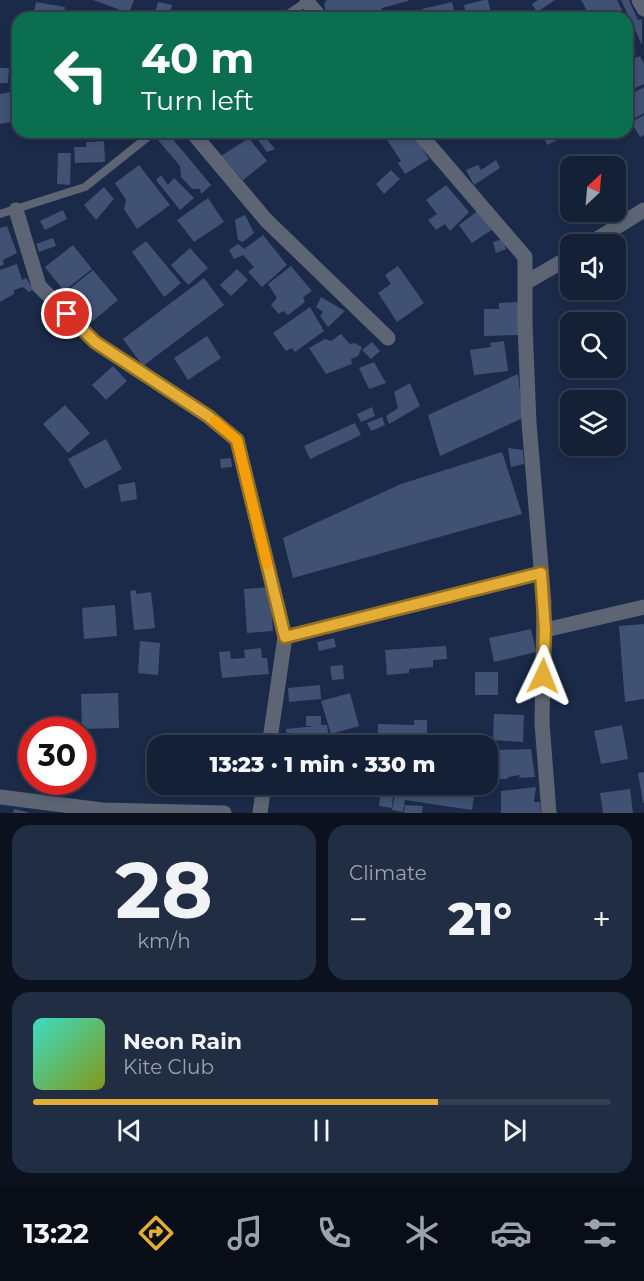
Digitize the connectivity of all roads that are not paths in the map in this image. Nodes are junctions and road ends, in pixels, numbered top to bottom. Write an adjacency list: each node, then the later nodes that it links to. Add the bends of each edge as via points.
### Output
1 (639, 0): 3 (street)
2 (308, 1): 4 (lane)
3 (644, 9)
4 (291, 12)
5 (146, 138): 8 (lane, via 85,187)
6 (197, 138): 14 (street, via 266,219)
7 (423, 138): 13 (street, via 525,257)
8 (16, 210): 10 (lane); 18 (street, via 39,286 95,342 208,416 237,440)
9 (644, 210): 11 (street)
10 (0, 214)
11 (605, 234)
12 (560, 263): 13 (street)
13 (525, 283): 15 (street, via 529,423)
14 (388, 338)
15 (541, 573): 17 (street); 18 (street)
16 (644, 607): 17 (street)
17 (545, 630): 25 (street, via 542,723)
18 (285, 637): 19 (street)
19 (271, 735)
20 (262, 795): 24 (street)
21 (0, 797): 22 (street)
22 (101, 812): 23 (street)
23 (224, 813)
24 (260, 813)
25 (549, 813)

